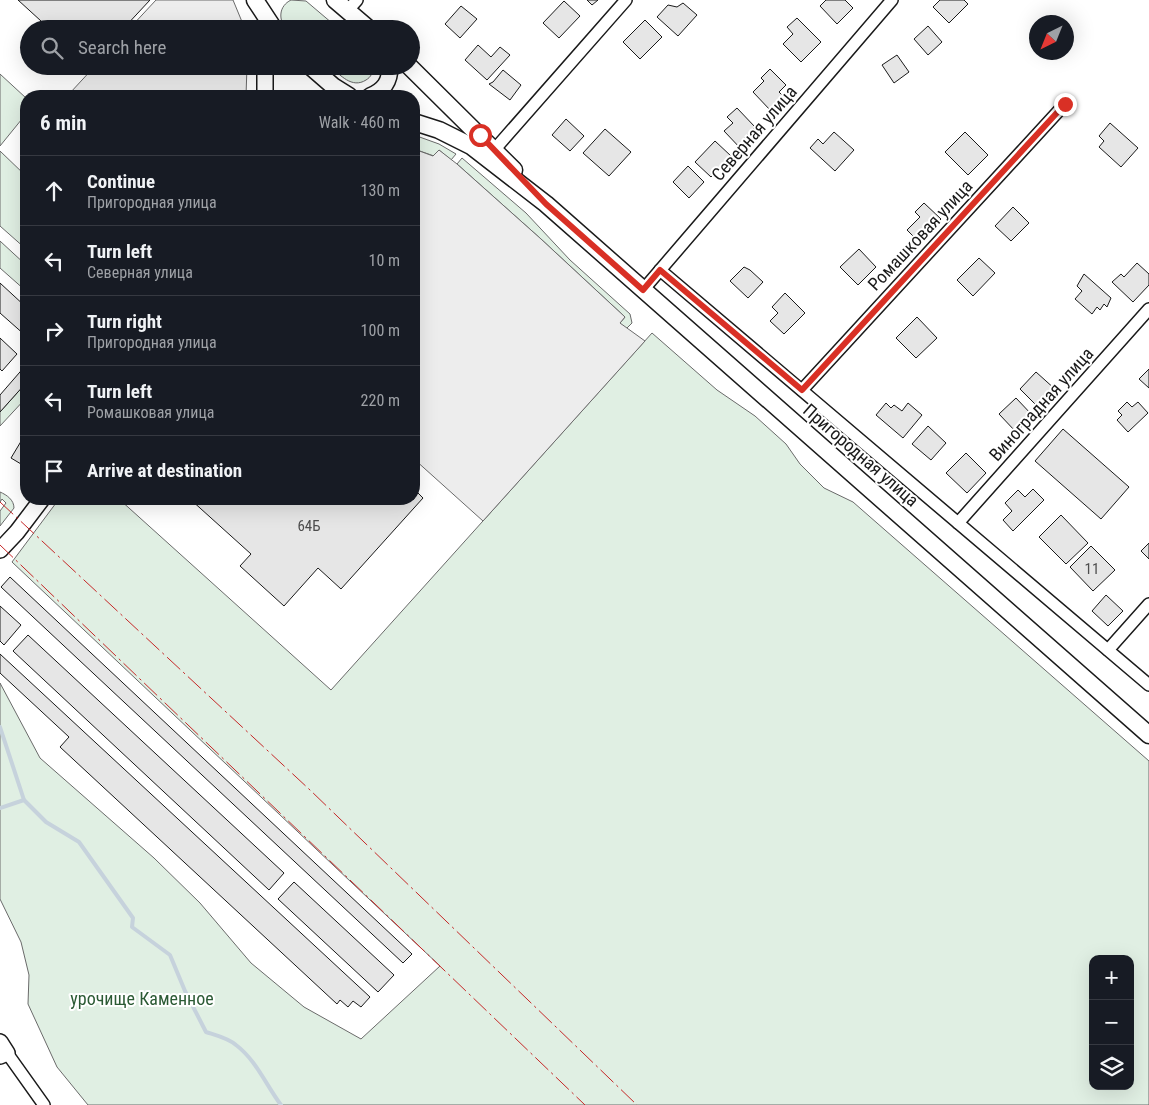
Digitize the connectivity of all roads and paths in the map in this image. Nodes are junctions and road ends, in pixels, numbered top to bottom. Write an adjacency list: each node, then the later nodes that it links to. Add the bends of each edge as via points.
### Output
1 (626, 0): 17 (street)
2 (892, 0): 19 (street, Северная улица)
3 (259, 3): 5 (street); 6 (main road)
4 (347, 3): 7 (main road)
5 (262, 20)
6 (269, 20)
7 (361, 20)
8 (265, 75): 12 (street)
9 (320, 75): 13 (main road)
10 (389, 75): 14 (street, via 388,83)
11 (417, 75): 17 (main road, Пригородная улица)
12 (265, 90)
13 (339, 90)
14 (382, 90)
15 (1065, 104): 22 (street, Ромашковая улица)
16 (420, 124): 18 (main road, Пригородная улица, via 471,146)
17 (495, 149): 18 (main road, Пригородная улица)
18 (546, 204): 20 (main road, Пригородная улица)
19 (660, 270): 20 (street, Северная улица); 22 (street, Пригородная улица)
20 (643, 290): 29 (main road, Пригородная улица)
21 (1149, 309): 24 (street, Виноградная улица)
22 (802, 390): 24 (street, Пригородная улица)
23 (37, 505): 25 (street)
24 (958, 523): 27 (street, Пригородная улица)
25 (0, 550)
26 (1149, 604): 27 (street)
27 (1108, 650): 28 (street, Пригородная улица)
28 (1149, 685)
29 (1149, 735)
30 (2, 1050): 31 (street)
31 (44, 1105)

